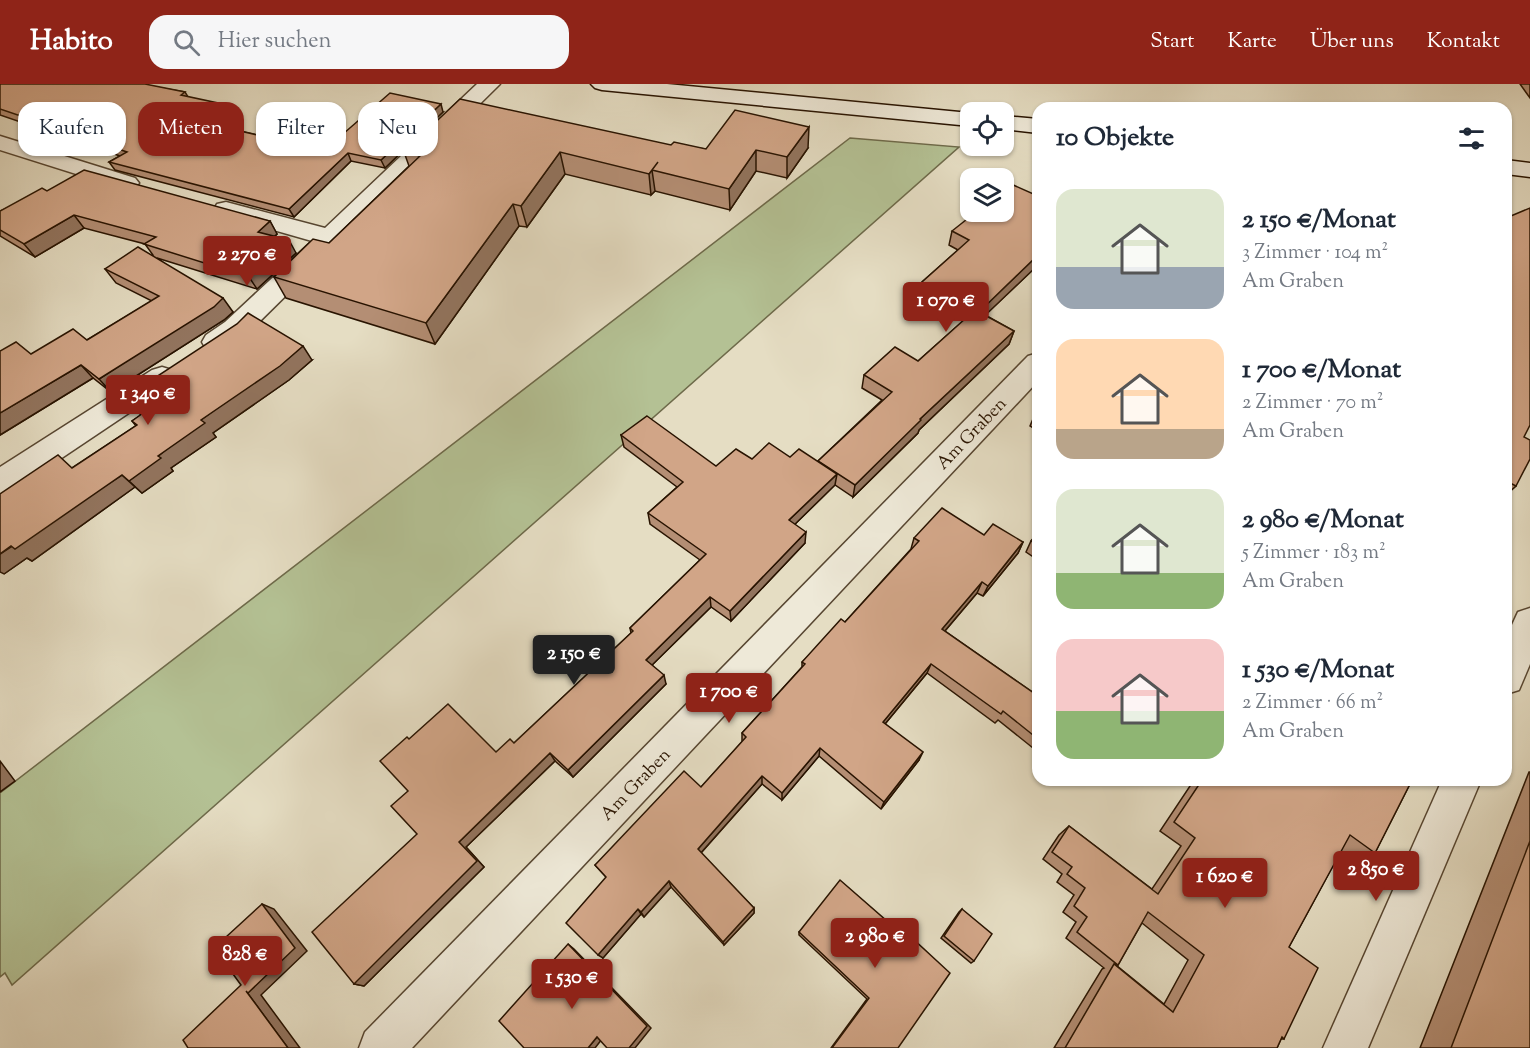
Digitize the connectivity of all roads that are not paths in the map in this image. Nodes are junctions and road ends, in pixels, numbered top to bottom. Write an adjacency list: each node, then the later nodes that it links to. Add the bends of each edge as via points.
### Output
1 (489, 84): 11 (street)
2 (602, 84): 3 (street)
3 (960, 119)
4 (1014, 124): 5 (street)
5 (1032, 125)
6 (0, 143): 9 (street)
7 (1512, 168): 8 (street)
8 (1530, 170)
9 (150, 189)
10 (207, 204): 11 (street)
11 (331, 238): 13 (street, via 235,329)
12 (1032, 369): 17 (street, Am Graben)
13 (0, 483)
14 (1530, 623): 15 (street)
15 (1512, 664)
16 (1459, 786): 18 (street)
17 (381, 1048)
18 (1345, 1048)

